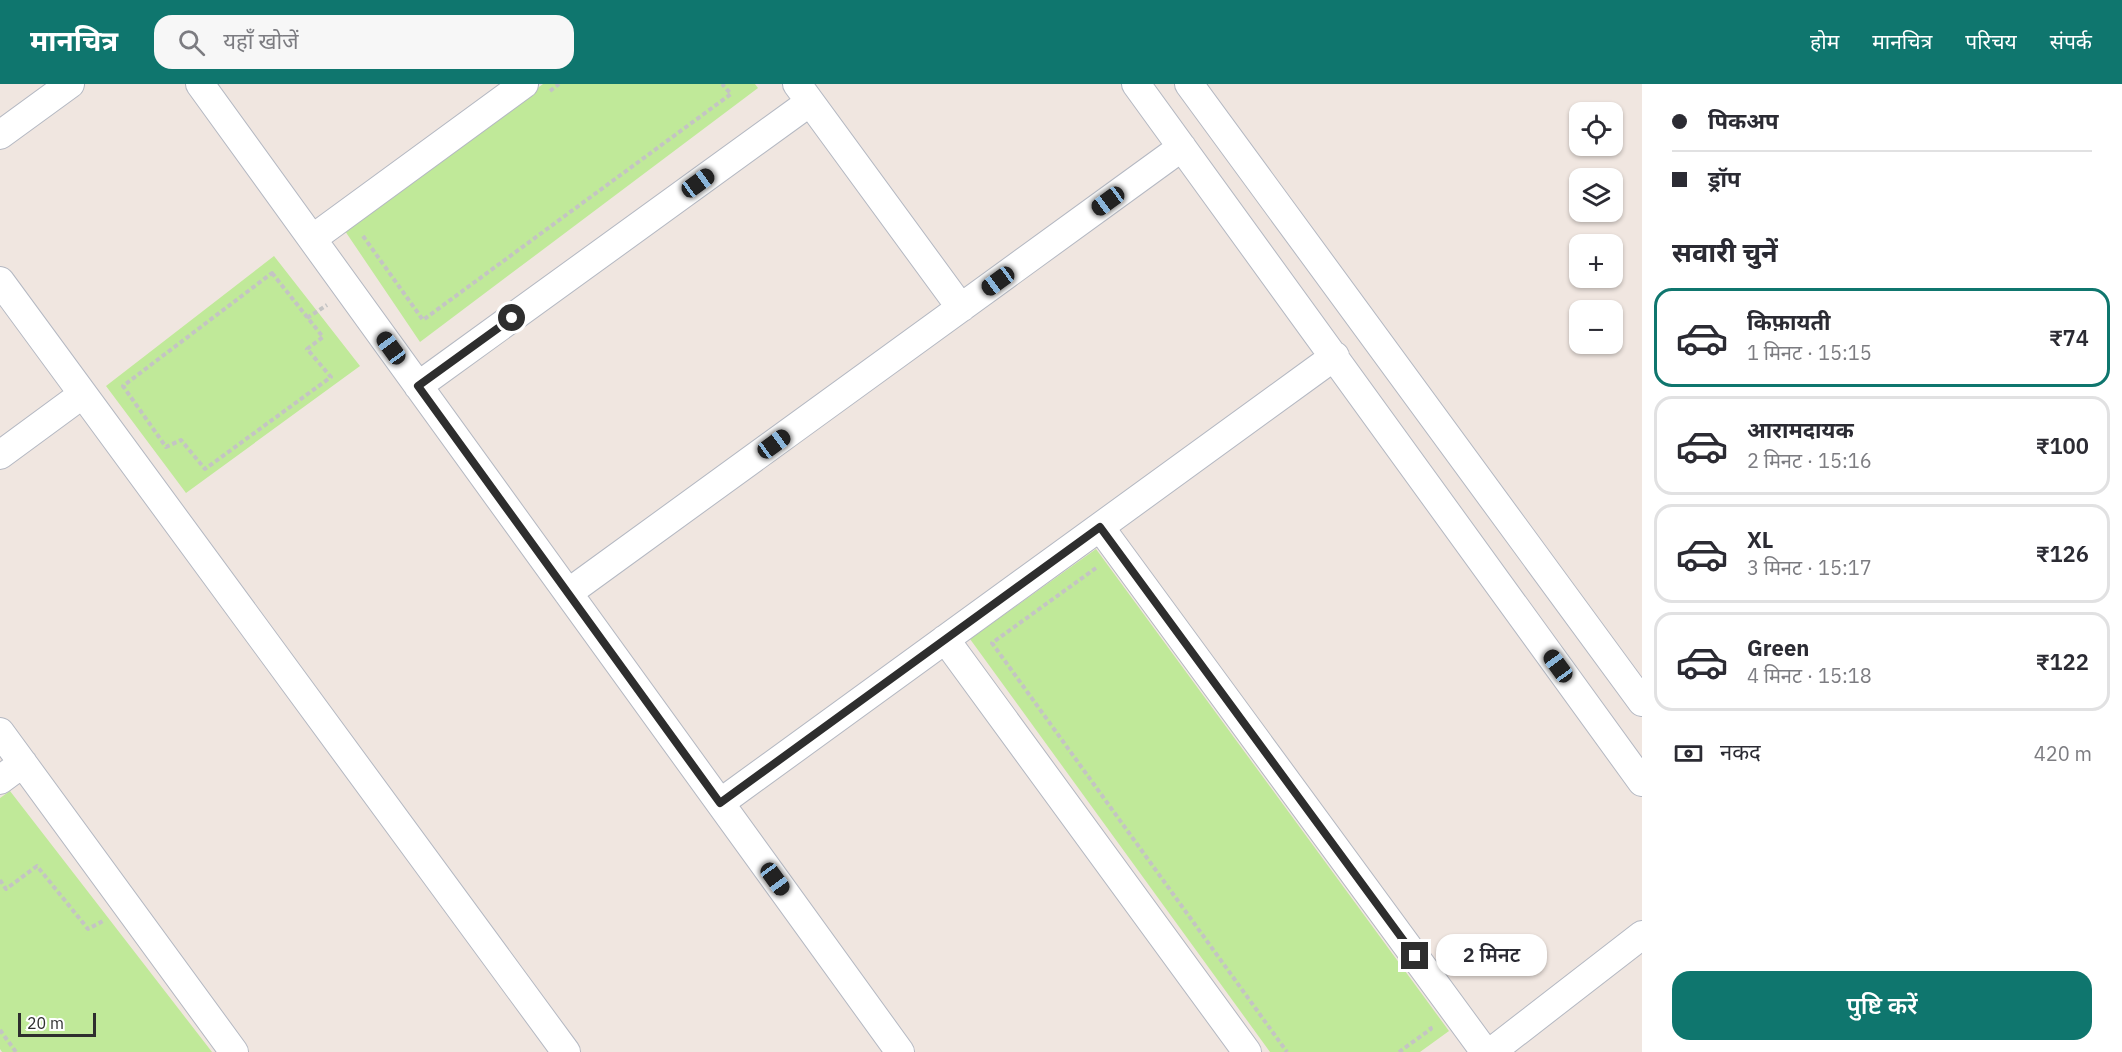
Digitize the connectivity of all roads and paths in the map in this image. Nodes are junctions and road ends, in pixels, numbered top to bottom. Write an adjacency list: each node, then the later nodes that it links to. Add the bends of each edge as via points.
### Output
1 (70, 84): 8 (street)
2 (200, 84): 11 (street)
3 (524, 84): 11 (street)
4 (722, 84): 10 (path, via 731,94 423,320)
5 (1136, 84): 9 (street)
6 (1189, 84): 23 (street)
7 (803, 93): 13 (street); 15 (street)
8 (0, 135)
9 (1182, 147): 13 (street); 14 (street)
10 (358, 230)
11 (312, 238): 15 (street)
12 (0, 281): 16 (street)
13 (961, 308): 21 (street)
14 (1335, 356): 19 (street); 27 (street)
15 (418, 386): 21 (street)
16 (83, 394): 18 (street); 36 (street)
17 (166, 447): 17 (path, via 123,386 272,273 322,337 307,349 331,377 205,469 181,440)
18 (0, 455)
19 (1100, 527): 22 (street); 41 (street)
20 (1103, 577): 39 (path, via 1096,568 992,643)
21 (568, 593): 28 (street)
22 (945, 639): 28 (street); 38 (street)
23 (1642, 702)
24 (0, 732): 25 (street)
25 (23, 763): 26 (street); 35 (street)
26 (0, 780)
27 (1642, 783)
28 (720, 803): 37 (street)
29 (0, 880): 30 (path, via 6,889 37,866 88,929 105,920)
30 (112, 929)
31 (1642, 935): 42 (street)
32 (1425, 1019): 40 (path, via 1431,1029)
33 (0, 1030): 34 (path)
34 (16, 1052)
35 (234, 1052)
36 (566, 1052)
37 (900, 1052)
38 (1247, 1052)
39 (1287, 1052)
40 (1399, 1052)
41 (1485, 1052)
42 (1491, 1052)

